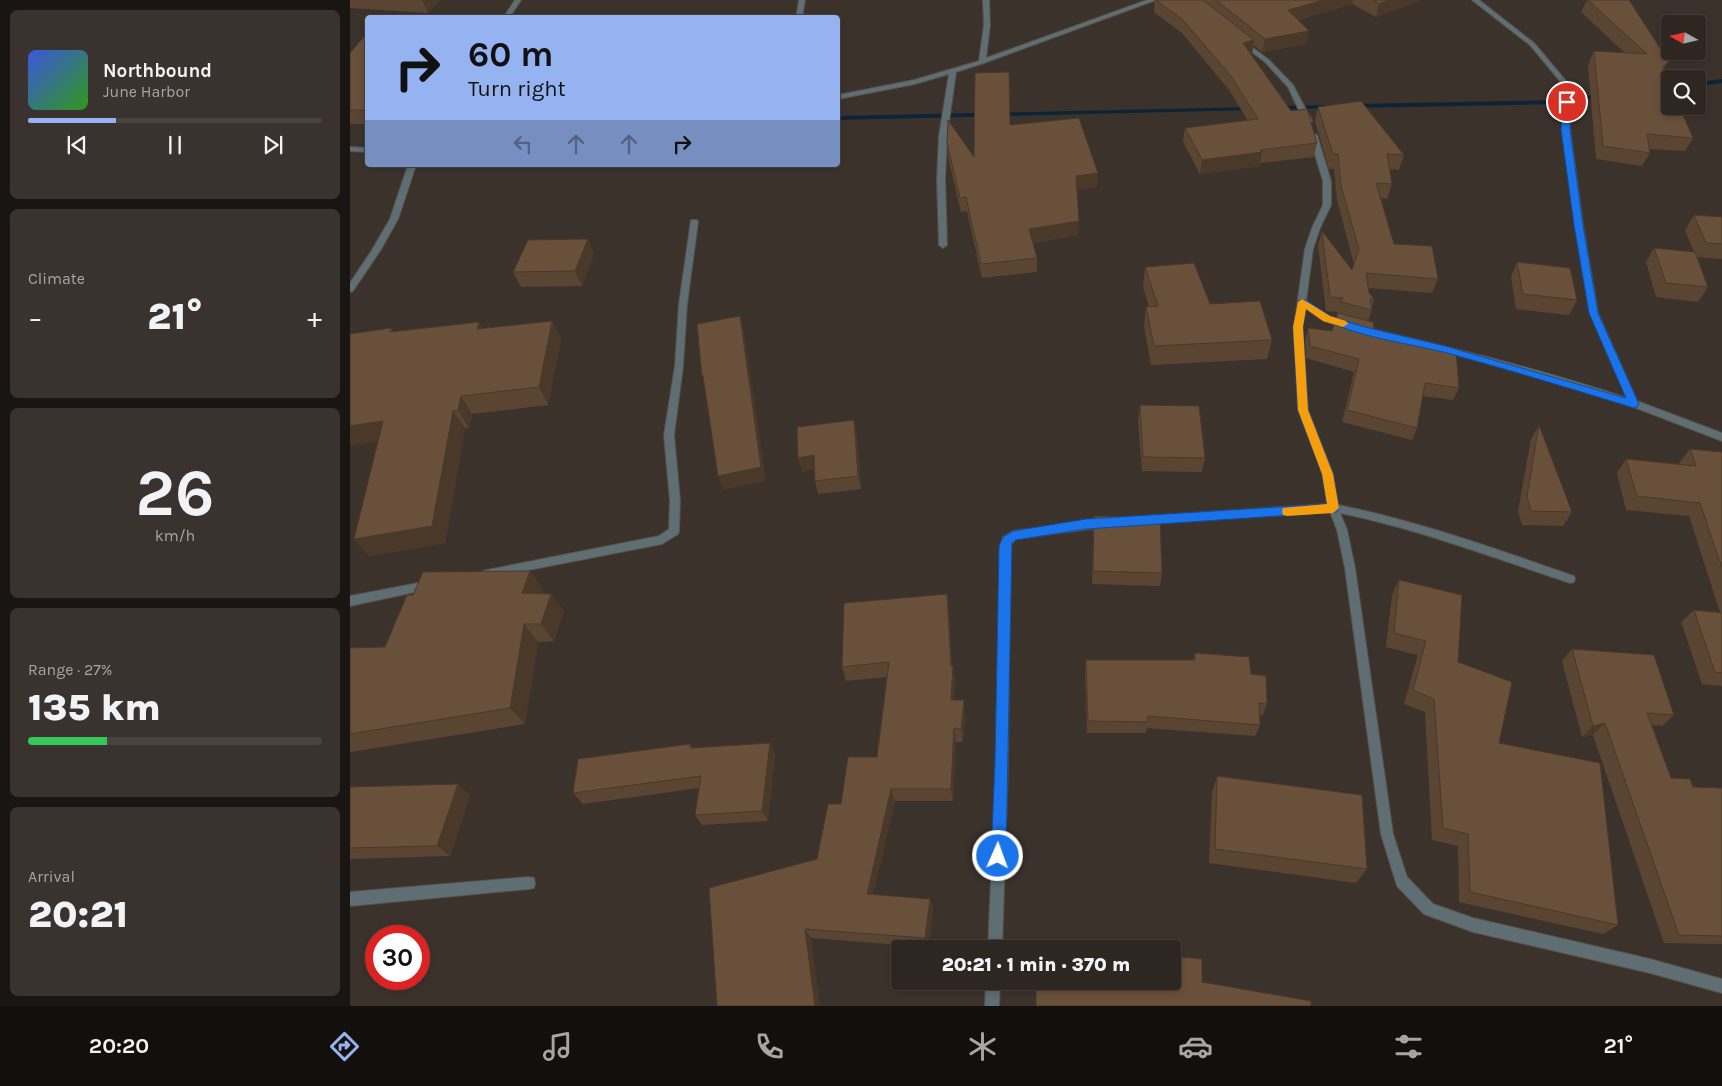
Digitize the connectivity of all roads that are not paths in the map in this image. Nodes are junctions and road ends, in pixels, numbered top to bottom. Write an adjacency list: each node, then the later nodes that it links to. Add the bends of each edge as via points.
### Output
1 (518, 0): 6 (street)
2 (802, 0): 7 (street)
3 (986, 0): 9 (street, via 987,25)
4 (1153, 0): 9 (street)
5 (1475, 0): 19 (street, via 1532,44 1568,88 1566,129 1578,225 1594,313)
6 (508, 15)
7 (800, 15)
8 (1235, 36): 18 (street, via 1267,61 1291,86 1310,124 1327,181 1327,205 1309,250)
9 (982, 62): 10 (street)
10 (954, 70): 11 (street, via 915,82); 16 (street, via 943,136)
11 (840, 97)
12 (350, 149): 13 (street)
13 (365, 150)
14 (411, 167): 17 (street, via 394,219)
15 (694, 222): 24 (street, via 669,435 675,501 674,531 662,540)
16 (943, 245)
17 (350, 289)
18 (1302, 302): 19 (street, via 1327,319 1445,349); 21 (street, via 1298,327 1303,410 1328,474)
19 (1634, 404): 20 (street)
20 (1722, 437)
21 (1333, 508): 22 (street); 25 (street, via 1428,532); 31 (street, via 1342,530 1350,568 1387,834 1402,881 1429,909 1473,925)
22 (1136, 521)
23 (1116, 522): 30 (street, via 1013,535 1005,546)
24 (476, 576)
25 (1570, 579)
26 (437, 584): 27 (street)
27 (350, 601)
28 (529, 883): 29 (street)
29 (350, 898)
30 (995, 940)
31 (1722, 986)
32 (993, 990): 33 (street)
33 (992, 1006)

